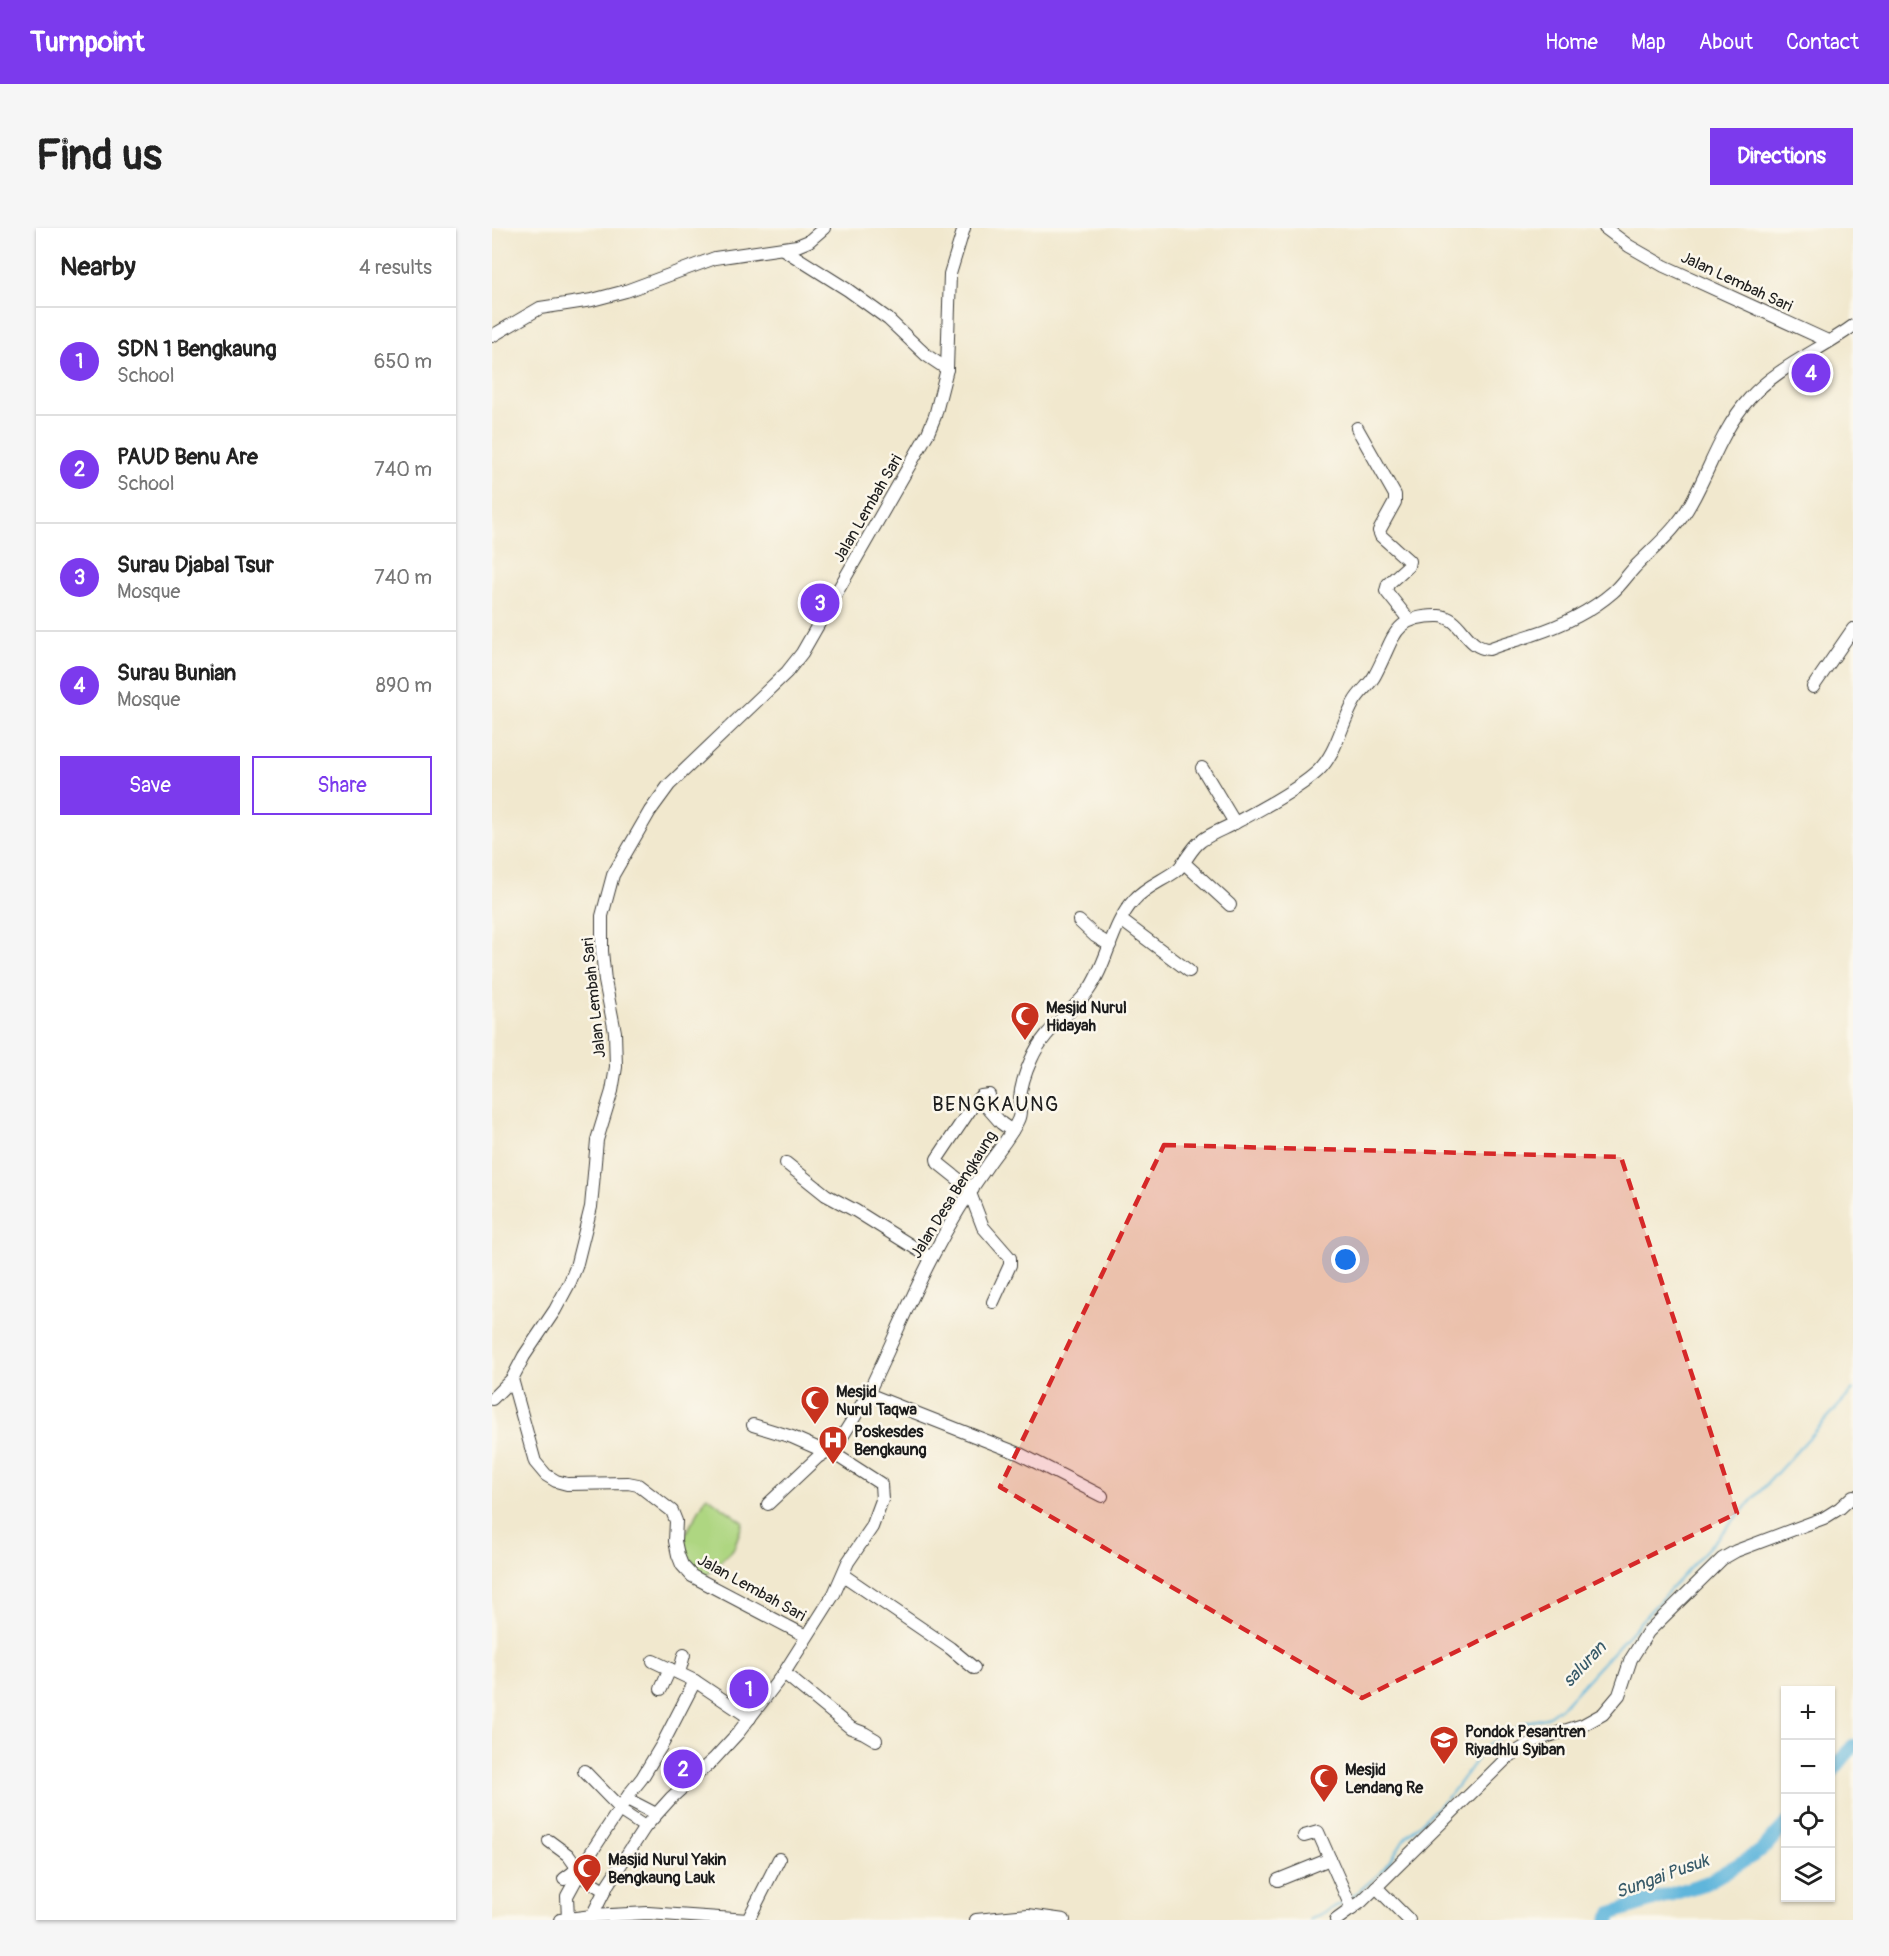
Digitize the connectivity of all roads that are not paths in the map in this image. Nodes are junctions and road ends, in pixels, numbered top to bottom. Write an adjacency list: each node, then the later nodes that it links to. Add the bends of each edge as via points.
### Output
1 (824, 228): 4 (street, via 809,241)
2 (964, 228): 8 (street, Jalan Lembah Sari, via 950,274)
3 (1605, 228): 7 (street, Jalan Lembah Sari, via 1664,266)
4 (783, 249): 6 (street, via 715,258 627,291 540,308); 8 (street, via 888,319 926,356)
5 (1853, 326): 7 (street)
6 (492, 336)
7 (1828, 341): 10 (street, via 1748,400 1669,536 1633,568 1614,592 1587,611 1534,634 1485,649 1448,618)
8 (947, 369): 26 (street, Jalan Lembah Sari, via 928,433 802,652 787,672 669,785 613,875 602,916 602,951 615,1032 616,1067 597,1140 591,1207 570,1282)
9 (1357, 428): 10 (street, via 1395,495 1379,531 1409,561 1386,591)
10 (1409, 620): 14 (street, Jalan Desa Bengkaung, via 1396,632 1375,676 1358,695 1333,751 1321,768)
11 (1853, 629): 12 (street)
12 (1813, 687)
13 (1202, 768): 14 (street)
14 (1235, 823): 15 (street, Jalan Desa Bengkaung, via 1202,840)
15 (1183, 862): 16 (street); 17 (street, Jalan Desa Bengkaung, via 1136,897)
16 (1230, 905)
17 (1121, 920): 19 (street, Jalan Desa Bengkaung); 20 (street)
18 (1079, 921): 19 (street)
19 (1110, 945): 21 (street, Jalan Desa Bengkaung, via 1088,991 1050,1029 1036,1051 1022,1090 1020,1116)
20 (1189, 971)
21 (1012, 1131): 23 (street, Jalan Desa Bengkaung); 23 (street, via 1001,1123 984,1096 957,1127 937,1159)
22 (786, 1163): 24 (street, via 826,1195)
23 (972, 1191): 24 (street, Jalan Desa Bengkaung); 25 (street, via 984,1227 1010,1258)
24 (931, 1258): 27 (street, Jalan Desa Bengkaung)
25 (993, 1302)
26 (512, 1379): 28 (street); 35 (street, Jalan Lembah Sari, via 535,1462 546,1475 567,1484 638,1485 672,1511 678,1555 692,1576)
27 (867, 1394): 30 (street, Jalan Desa Bengkaung); 31 (street, via 1020,1454)
28 (492, 1400)
29 (753, 1425): 30 (street)
30 (831, 1452): 33 (street, via 812,1461); 34 (street, via 879,1481 882,1487 876,1518)
31 (1102, 1496)
32 (1852, 1501): 55 (street, via 1816,1522 1722,1559 1642,1640 1619,1695 1608,1710 1591,1721 1526,1745 1508,1757)
33 (768, 1504)
34 (843, 1575): 35 (street); 38 (street)
35 (806, 1636): 40 (street)
36 (684, 1656): 39 (street)
37 (653, 1661): 39 (street)
38 (974, 1668)
39 (674, 1671): 41 (street); 42 (street)
40 (784, 1673): 43 (street); 44 (street, via 851,1728)
41 (695, 1681): 43 (street); 46 (street, via 656,1756)
42 (661, 1689)
43 (750, 1718): 47 (street)
44 (876, 1740)
45 (584, 1772): 46 (street)
46 (622, 1806): 47 (street); 48 (street); 53 (street)
47 (656, 1814): 48 (street)
48 (645, 1827): 57 (street)
49 (1304, 1836): 52 (street, via 1318,1832)
50 (549, 1841): 53 (street, via 568,1855)
51 (779, 1859): 61 (street)
52 (1330, 1859): 54 (street); 56 (street)
53 (574, 1873): 57 (street); 59 (street)
54 (1278, 1880)
55 (1376, 1887): 56 (street); 65 (street)
56 (1349, 1904): 64 (street)
57 (597, 1905): 58 (street); 59 (street)
58 (663, 1917): 60 (street)
59 (564, 1919)
60 (727, 1919): 61 (street)
61 (748, 1920)
62 (976, 1920): 63 (street, via 1028,1915)
63 (1064, 1920)
64 (1336, 1920)
65 (1409, 1920)

